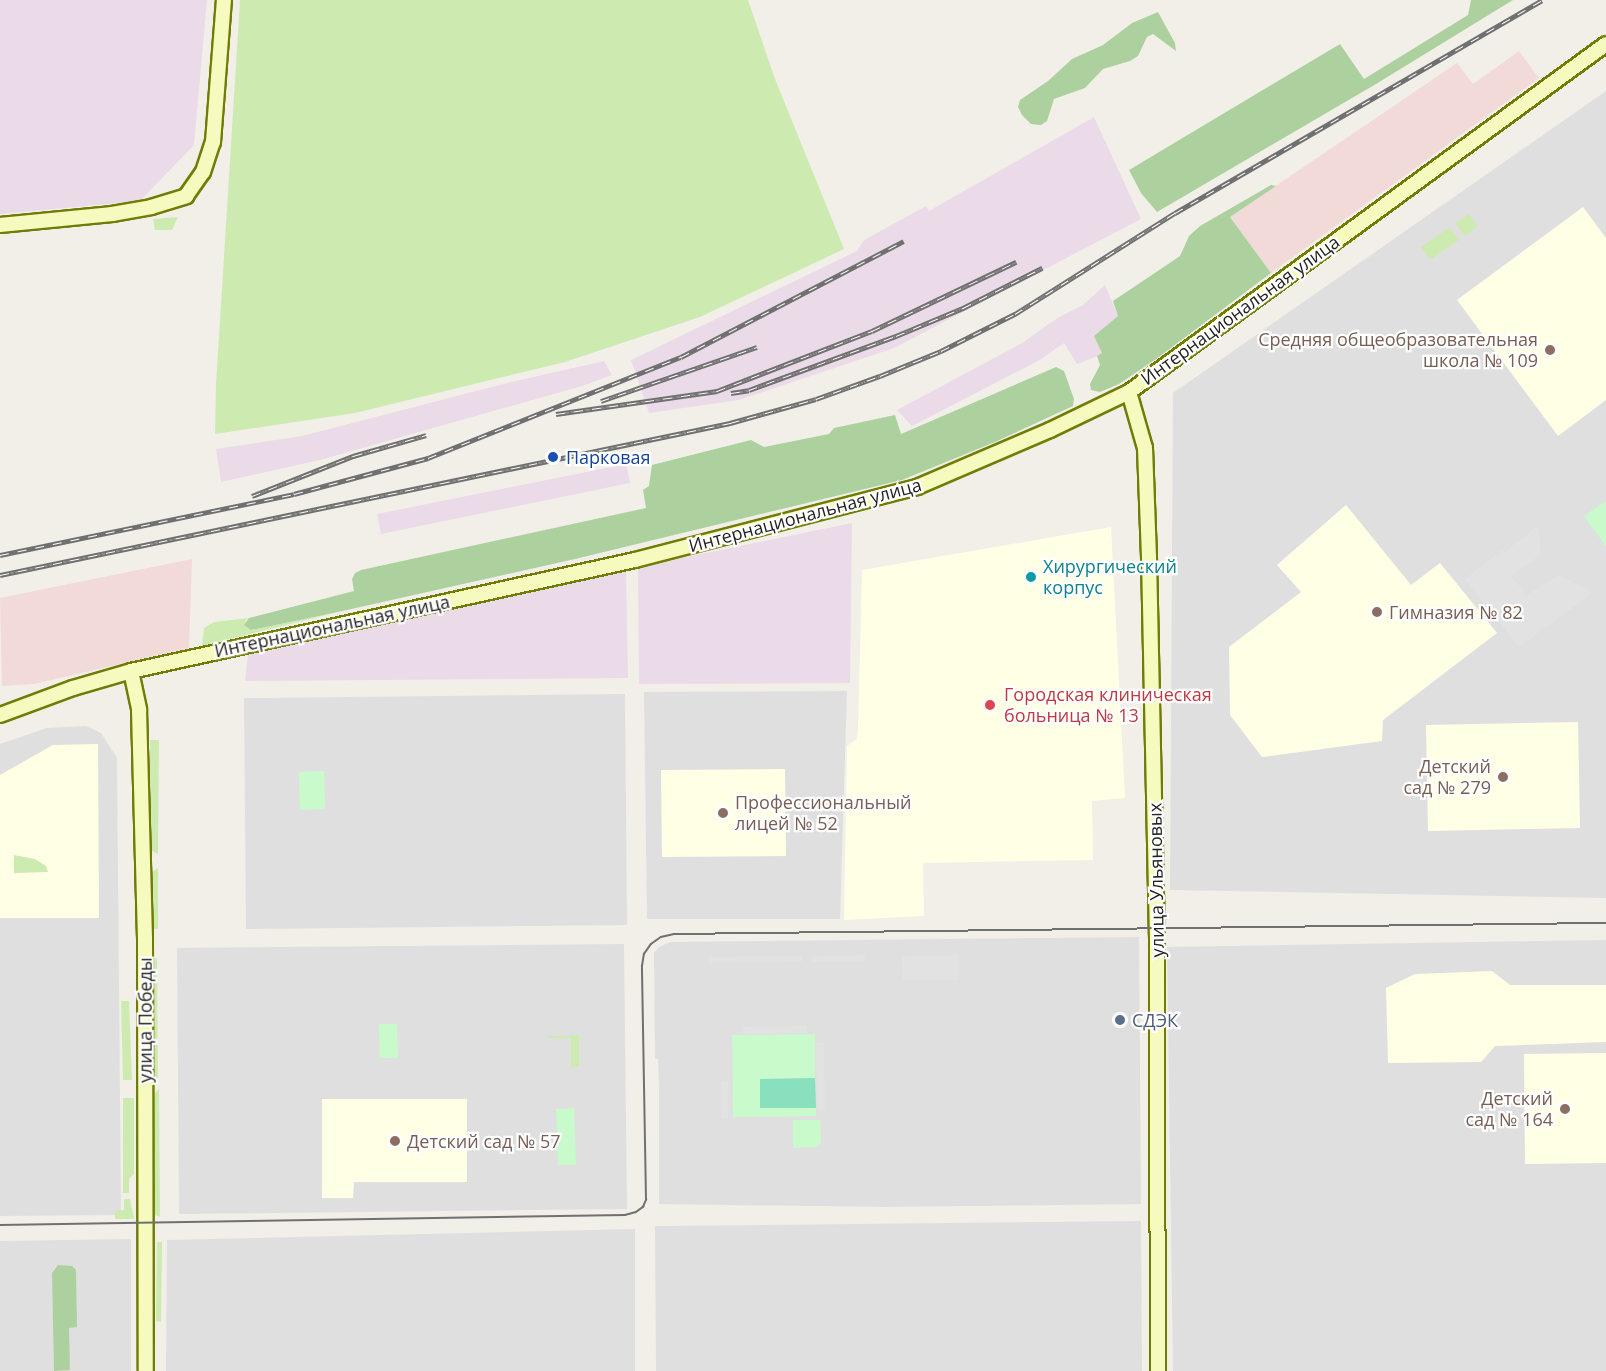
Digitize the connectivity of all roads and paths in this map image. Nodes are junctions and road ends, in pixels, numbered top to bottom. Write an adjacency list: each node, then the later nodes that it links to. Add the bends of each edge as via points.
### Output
1 (224, 0): 3 (main road, via 213,142 203,172 186,196 112,214)
2 (1606, 44): 4 (main road, Интернациональная улица)
3 (0, 225)
4 (1130, 392): 5 (main road, Интернациональная улица, via 917,487 635,560); 8 (main road, улица Ульяновых, via 1145,448 1149,547 1157,938)
5 (130, 671): 6 (main road, Интернациональная улица); 7 (main road, улица Победы, via 139,710 145,944)
6 (0, 715)
7 (146, 1371)
8 (1158, 1371)

